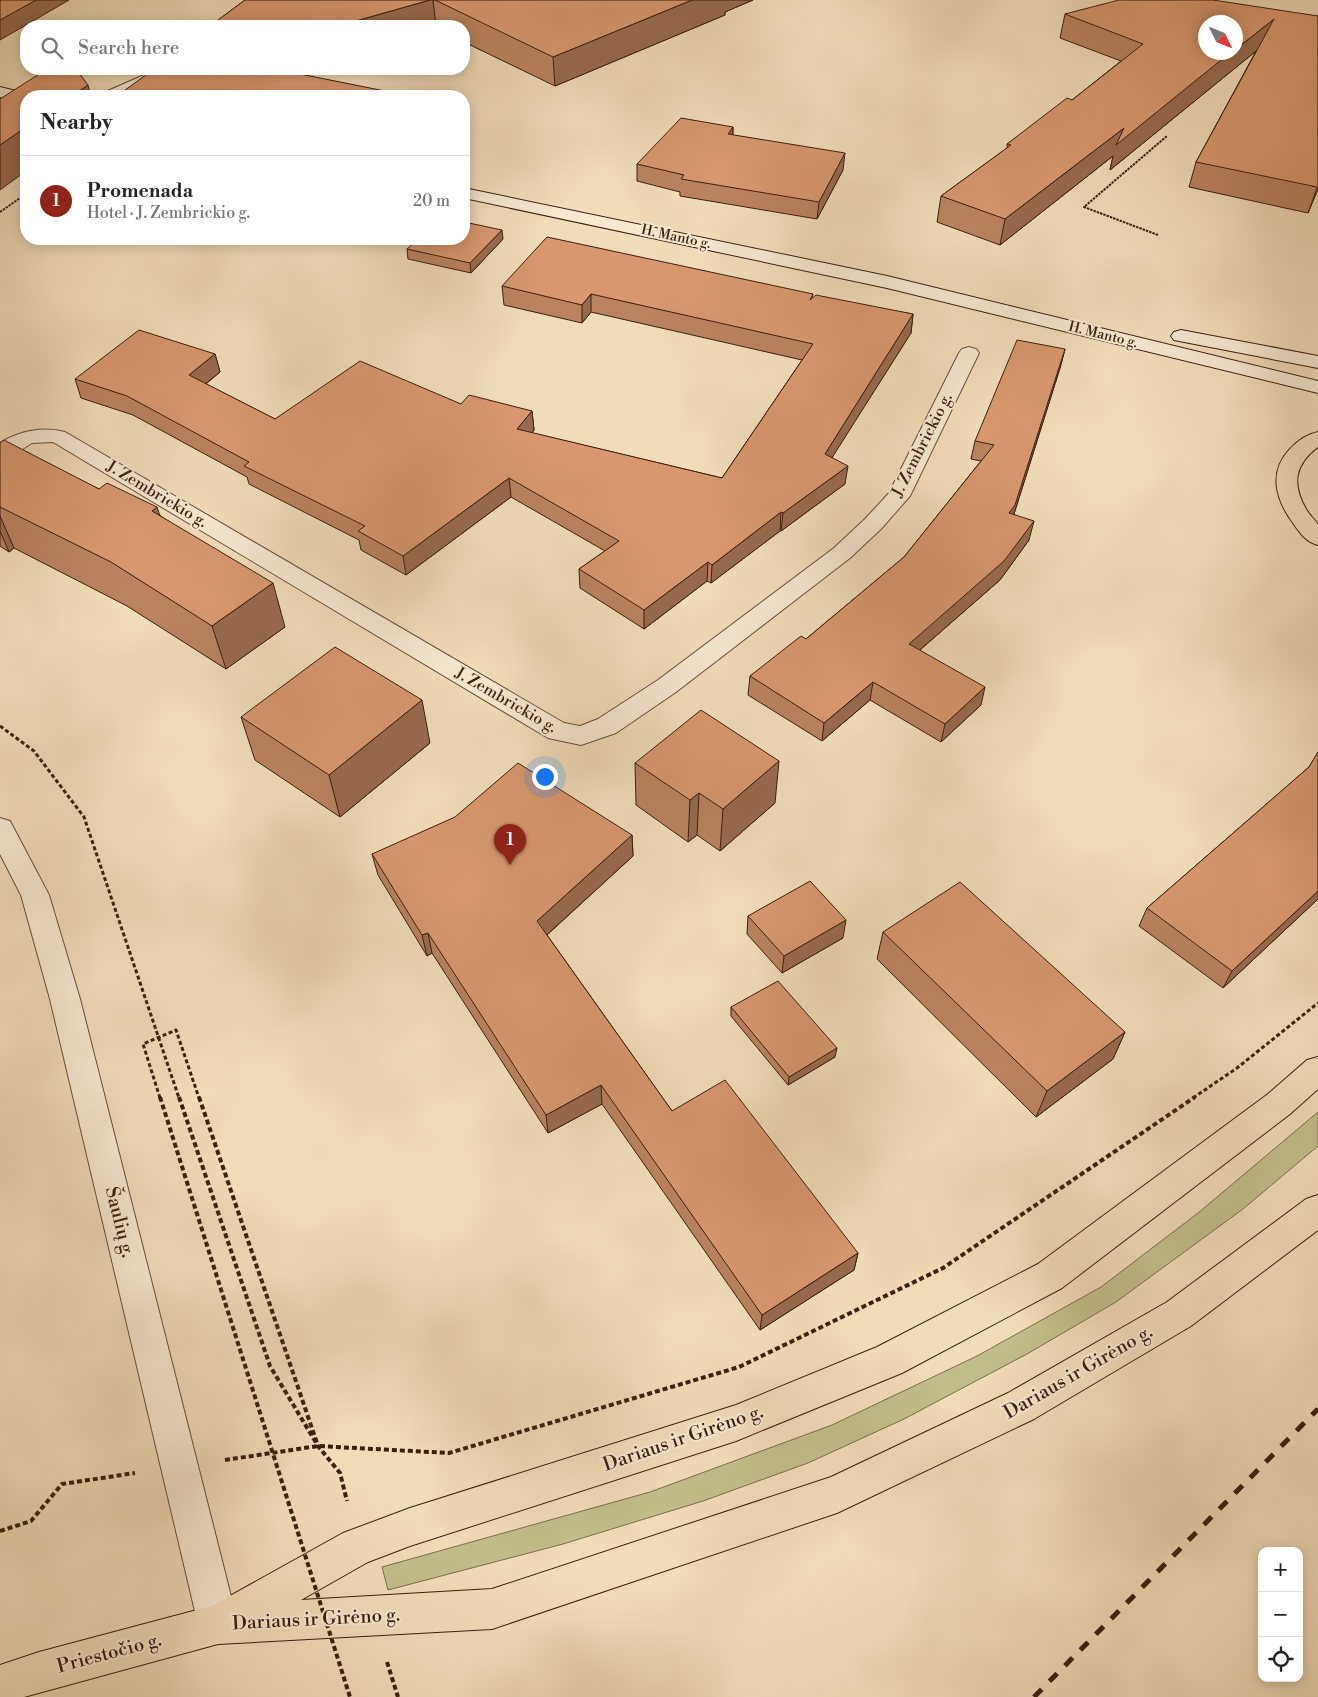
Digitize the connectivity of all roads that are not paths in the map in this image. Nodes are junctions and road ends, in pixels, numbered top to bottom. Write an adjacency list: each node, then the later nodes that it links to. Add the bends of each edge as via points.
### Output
1 (157, 75): 2 (street)
2 (123, 90)
3 (470, 194): 4 (street, H. Manto g.)
4 (887, 282): 6 (street, H. Manto g.); 7 (street, H. Manto g.)
5 (968, 353): 9 (street, J. Zembrickio g., via 898,496 872,524 842,553 667,686 608,726 581,736 557,731 58,436 34,435 12,443)
6 (1318, 362)
7 (1318, 387)
8 (1318, 438): 10 (main road, via 1298,452 1287,472 1288,493 1294,509)
9 (0, 453)
10 (1318, 538)
11 (0, 828): 14 (street, Šaulių g., via 35,895 65,999)
12 (1318, 1070): 14 (main road, Dariaus ir Girėno g., via 1279,1104 1050,1276 889,1360 736,1422 357,1547)
13 (1318, 1210): 14 (main road, Dariaus ir Girėno g., via 1179,1314 1021,1406 837,1494 492,1609)
14 (218, 1624): 15 (main road, Priestočio g.)
15 (0, 1685)

